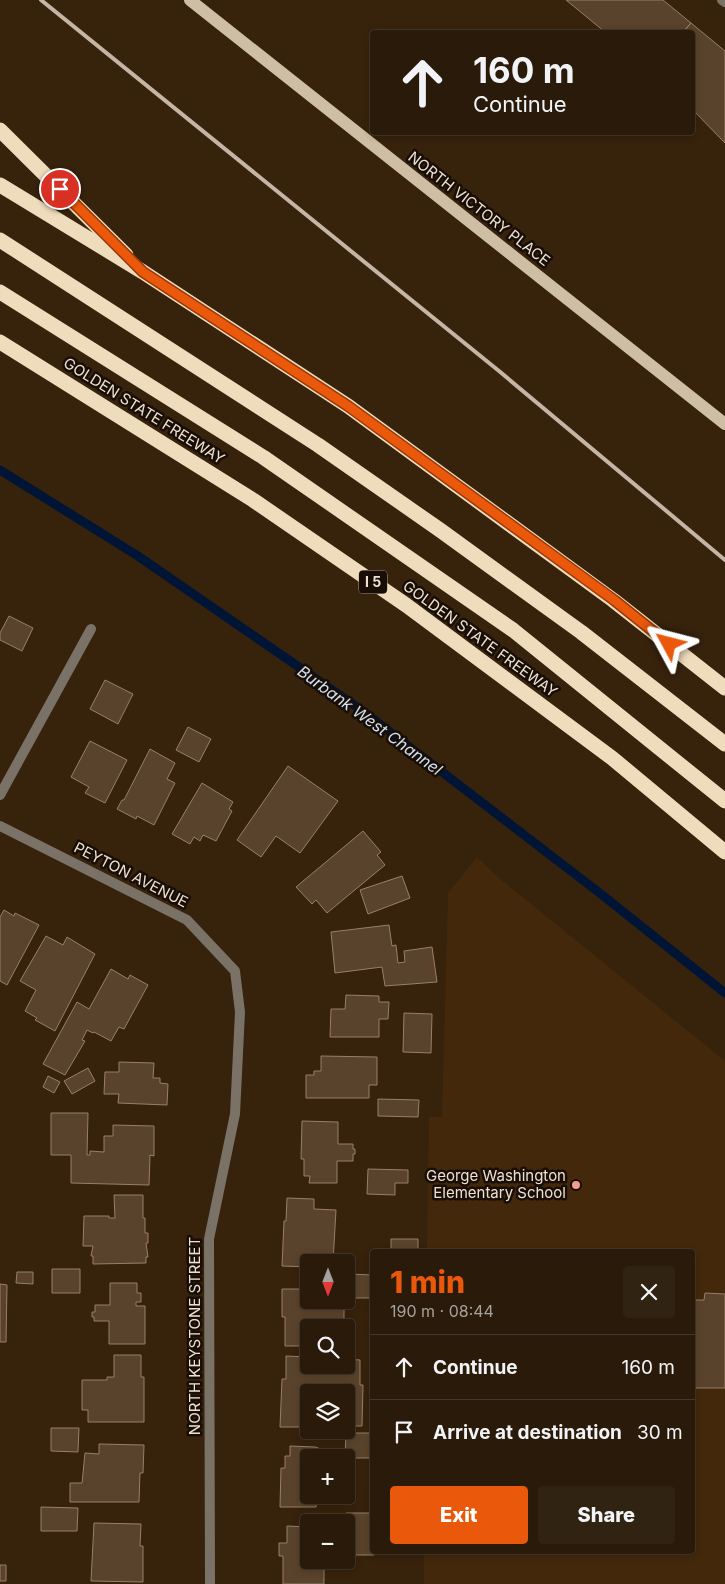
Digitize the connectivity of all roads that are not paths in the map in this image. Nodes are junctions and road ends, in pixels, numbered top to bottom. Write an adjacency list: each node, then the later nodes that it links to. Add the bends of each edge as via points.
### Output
1 (190, 0): 8 (main road, NORTH VICTORY PLACE)
2 (0, 130): 5 (highway)
3 (0, 185): 5 (highway)
4 (0, 240): 11 (highway, via 318,445 581,632)
5 (143, 272): 10 (highway, via 348,406 614,600)
6 (0, 292): 13 (highway, via 263,457 505,624)
7 (0, 342): 15 (highway, GOLDEN STATE FREEWAY / I 5, via 253,500 406,605 612,758)
8 (725, 424)
9 (91, 629): 12 (street)
10 (725, 688)
11 (725, 744)
12 (0, 795)
13 (725, 801)
14 (0, 826): 16 (street, PEYTON AVENUE, via 187,920)
15 (725, 852)
16 (235, 971): 17 (street, NORTH KEYSTONE STREET, via 240,1012 235,1114 209,1239)
17 (210, 1584)

